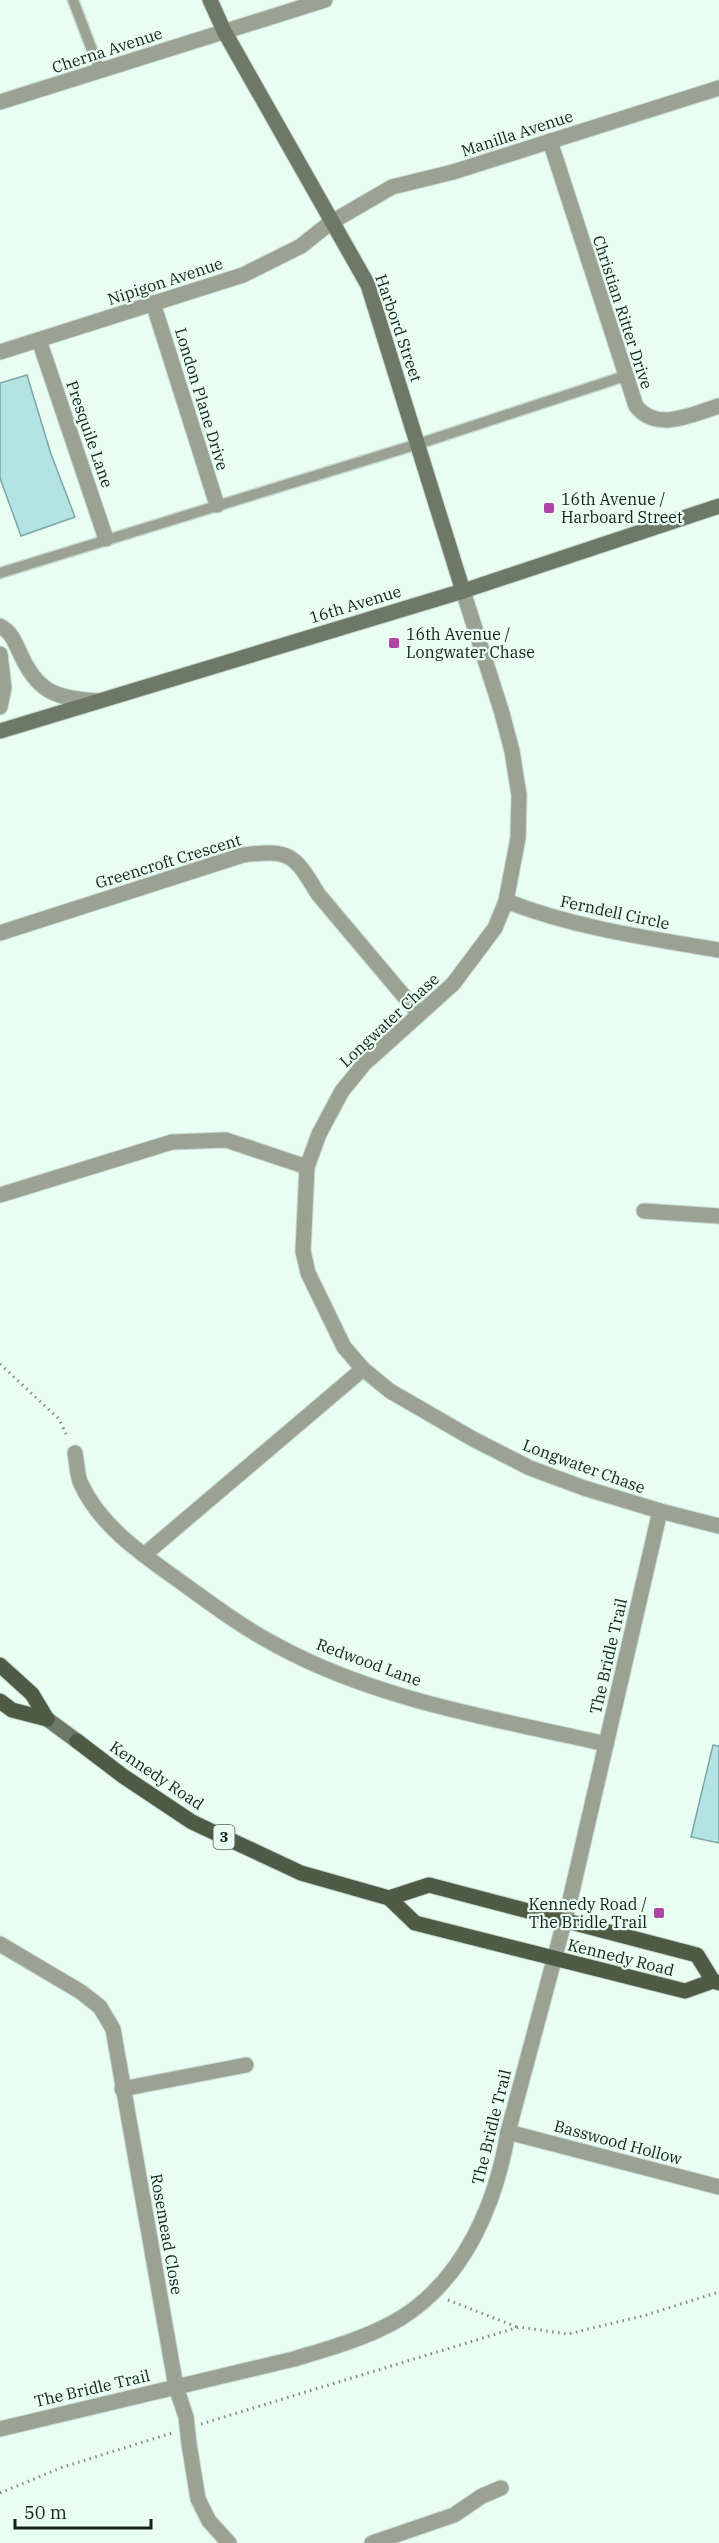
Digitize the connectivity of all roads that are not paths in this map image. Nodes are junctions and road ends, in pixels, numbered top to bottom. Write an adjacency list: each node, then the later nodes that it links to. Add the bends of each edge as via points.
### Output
1 (73, 0): 5 (lane)
2 (210, 0): 4 (main road, Harbord Street)
3 (325, 0): 4 (street, Cherna Avenue)
4 (224, 31): 5 (street, Cherna Avenue); 9 (main road, Harbord Street)
5 (100, 71): 7 (street, Cherna Avenue)
6 (719, 88): 8 (street, Manilla Avenue)
7 (0, 102)
8 (550, 141): 9 (street, Manilla Avenue, via 392,188); 13 (street, Christian Ritter Drive)
9 (330, 223): 10 (street, Nipigon Avenue, via 302,246 243,275); 15 (main road, Harbord Street, via 368,285)
10 (153, 303): 11 (street, Nipigon Avenue); 16 (street, London Plane Drive)
11 (39, 340): 12 (street, Nipigon Avenue); 18 (street, Presquile Lane)
12 (0, 352)
13 (625, 376): 14 (street, Christian Ritter Drive, via 636,406 654,420 672,420); 15 (lane)
14 (719, 406)
15 (418, 444): 16 (lane); 20 (main road, Harbord Street)
16 (217, 505): 18 (lane)
17 (719, 506): 20 (main road, 16th Avenue)
18 (106, 539): 19 (lane)
19 (0, 573)
20 (463, 591): 23 (main road, 16th Avenue); 26 (street, Longwater Chase, via 502,713 519,795 518,838)
21 (0, 626): 23 (street, via 10,632 29,674 47,691 75,700)
22 (0, 654): 24 (street, via 4,688)
23 (97, 701): 25 (main road, 16th Avenue)
24 (0, 707)
25 (0, 730)
26 (506, 901): 28 (street, Ferndell Circle, via 614,933); 29 (street, Longwater Chase, via 495,928 458,977)
27 (0, 933): 29 (street, Greencroft Crescent, via 243,855 281,853 305,872 318,894)
28 (719, 950)
29 (419, 1014): 30 (street, Longwater Chase, via 364,1064 342,1091)
30 (307, 1167): 31 (street, via 226,1140 171,1142); 34 (street, Longwater Chase, via 303,1251 308,1273 344,1347)
31 (0, 1195)
32 (644, 1211): 33 (street)
33 (719, 1216)
34 (363, 1369): 36 (street, Longwater Chase, via 428,1414 530,1468); 38 (street)
35 (75, 1453): 38 (street, Redwood Lane, via 80,1483 120,1536)
36 (660, 1511): 37 (street, Longwater Chase); 42 (street, The Bridle Trail)
37 (719, 1526)
38 (144, 1555): 42 (street, Redwood Lane, via 276,1645 338,1674 465,1712)
39 (0, 1665): 41 (main road, Kennedy Road / 3, via 32,1694)
40 (0, 1701): 41 (main road, Kennedy Road / 3, via 12,1710)
41 (47, 1719): 43 (main road, Kennedy Road / 3, via 192,1822 301,1873)
42 (606, 1744): 44 (street, The Bridle Trail)
43 (389, 1898): 44 (main road, Kennedy Road / 3, via 429,1885); 46 (main road, Kennedy Road / 3, via 415,1923)
44 (564, 1921): 46 (street, The Bridle Trail); 47 (main road, Kennedy Road / 3, via 697,1956)
45 (0, 1944): 49 (street, Rosemead Close, via 100,2007 113,2029)
46 (552, 1959): 47 (main road, Kennedy Road / 3, via 685,1991); 50 (street, The Bridle Trail)
47 (716, 1982)
48 (246, 2065): 49 (street)
49 (122, 2089): 52 (street, Rosemead Close)
50 (508, 2132): 51 (street, Basswood Hollow); 52 (street, The Bridle Trail, via 502,2167 476,2232 445,2280 401,2318 353,2340 294,2359)
51 (719, 2187)
52 (176, 2386): 53 (street, The Bridle Trail); 55 (street, Rosemead Close, via 186,2417 198,2499 209,2521)
53 (0, 2429)
54 (501, 2488): 56 (street, via 454,2515)
55 (229, 2543)
56 (372, 2543)

